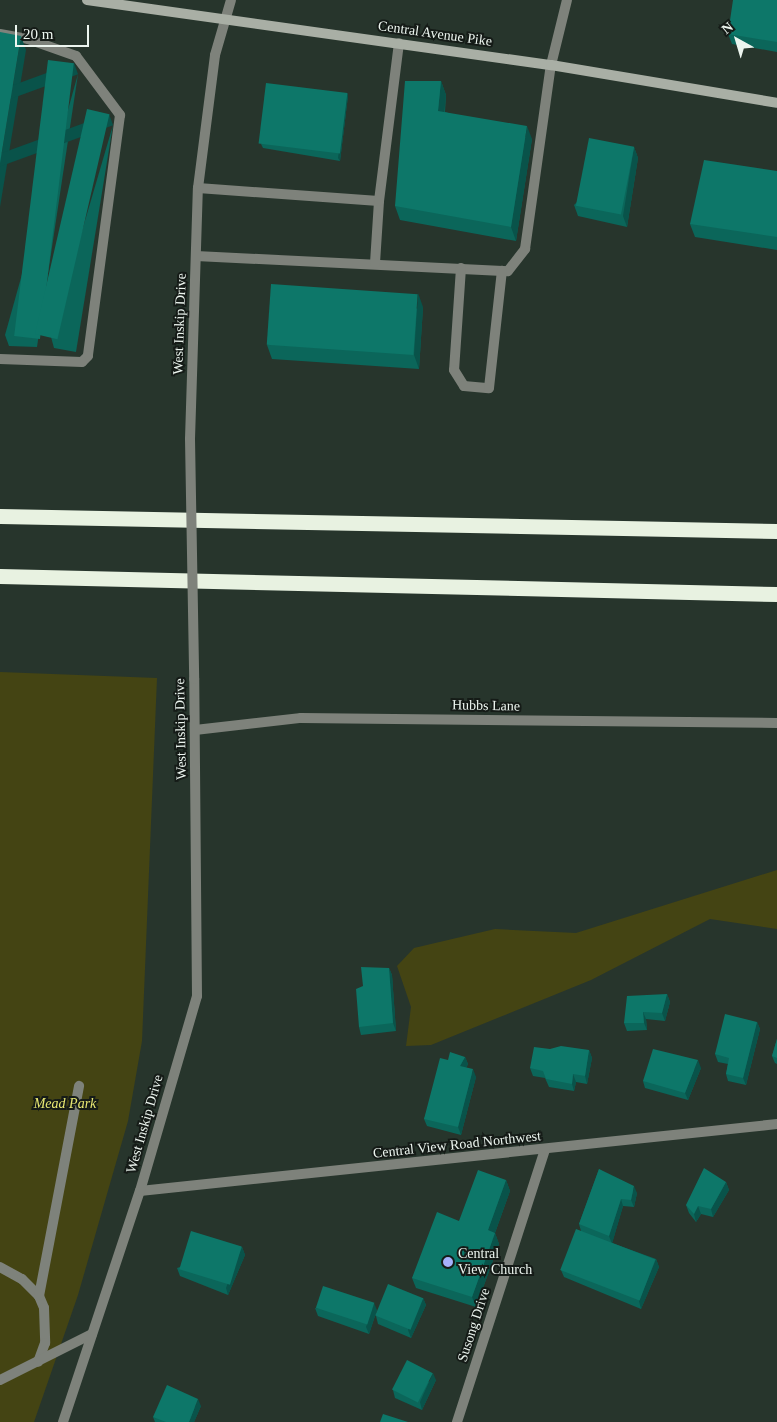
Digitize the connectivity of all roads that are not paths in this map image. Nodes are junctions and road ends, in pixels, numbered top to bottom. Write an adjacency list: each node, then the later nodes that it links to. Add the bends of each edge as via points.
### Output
1 (87, 0): 4 (main road, Central Avenue Pike)
2 (231, 0): 4 (street, West Inskip Drive)
3 (567, 0): 7 (street)
4 (227, 18): 6 (main road, Central Avenue Pike); 9 (street, West Inskip Drive, via 215,56)
5 (0, 34): 15 (street, via 28,39 76,56 85,63 120,115 88,356 82,362)
6 (399, 43): 7 (main road, Central Avenue Pike); 10 (street)
7 (551, 65): 8 (main road, Central Avenue Pike); 14 (street, via 526,249 514,266)
8 (777, 104)
9 (198, 188): 10 (street); 11 (street, West Inskip Drive)
10 (379, 201): 12 (street)
11 (196, 256): 12 (street); 21 (street, West Inskip Drive, bridge, via 190,439)
12 (375, 263): 13 (street)
13 (460, 268): 14 (street); 14 (street, via 454,370 464,386 489,388)
14 (502, 270)
15 (0, 359)
16 (0, 516): 17 (highway)
17 (777, 531)
18 (0, 576): 19 (highway)
19 (777, 594)
20 (777, 723): 21 (street, Hubbs Lane, via 301,718)
21 (195, 730): 25 (street, West Inskip Drive, via 197,996)
22 (79, 1086): 27 (street)
23 (777, 1124): 24 (street, Central View Road Northwest)
24 (545, 1150): 25 (street, Central View Road Northwest); 32 (street, Susong Drive)
25 (140, 1191): 28 (street, West Inskip Drive)
26 (0, 1267): 27 (street, via 22,1280)
27 (38, 1296): 29 (street, via 44,1308 45,1342)
28 (92, 1334): 29 (street); 31 (street, West Inskip Drive)
29 (38, 1362): 30 (street)
30 (0, 1380)
31 (63, 1422)
32 (457, 1422)

